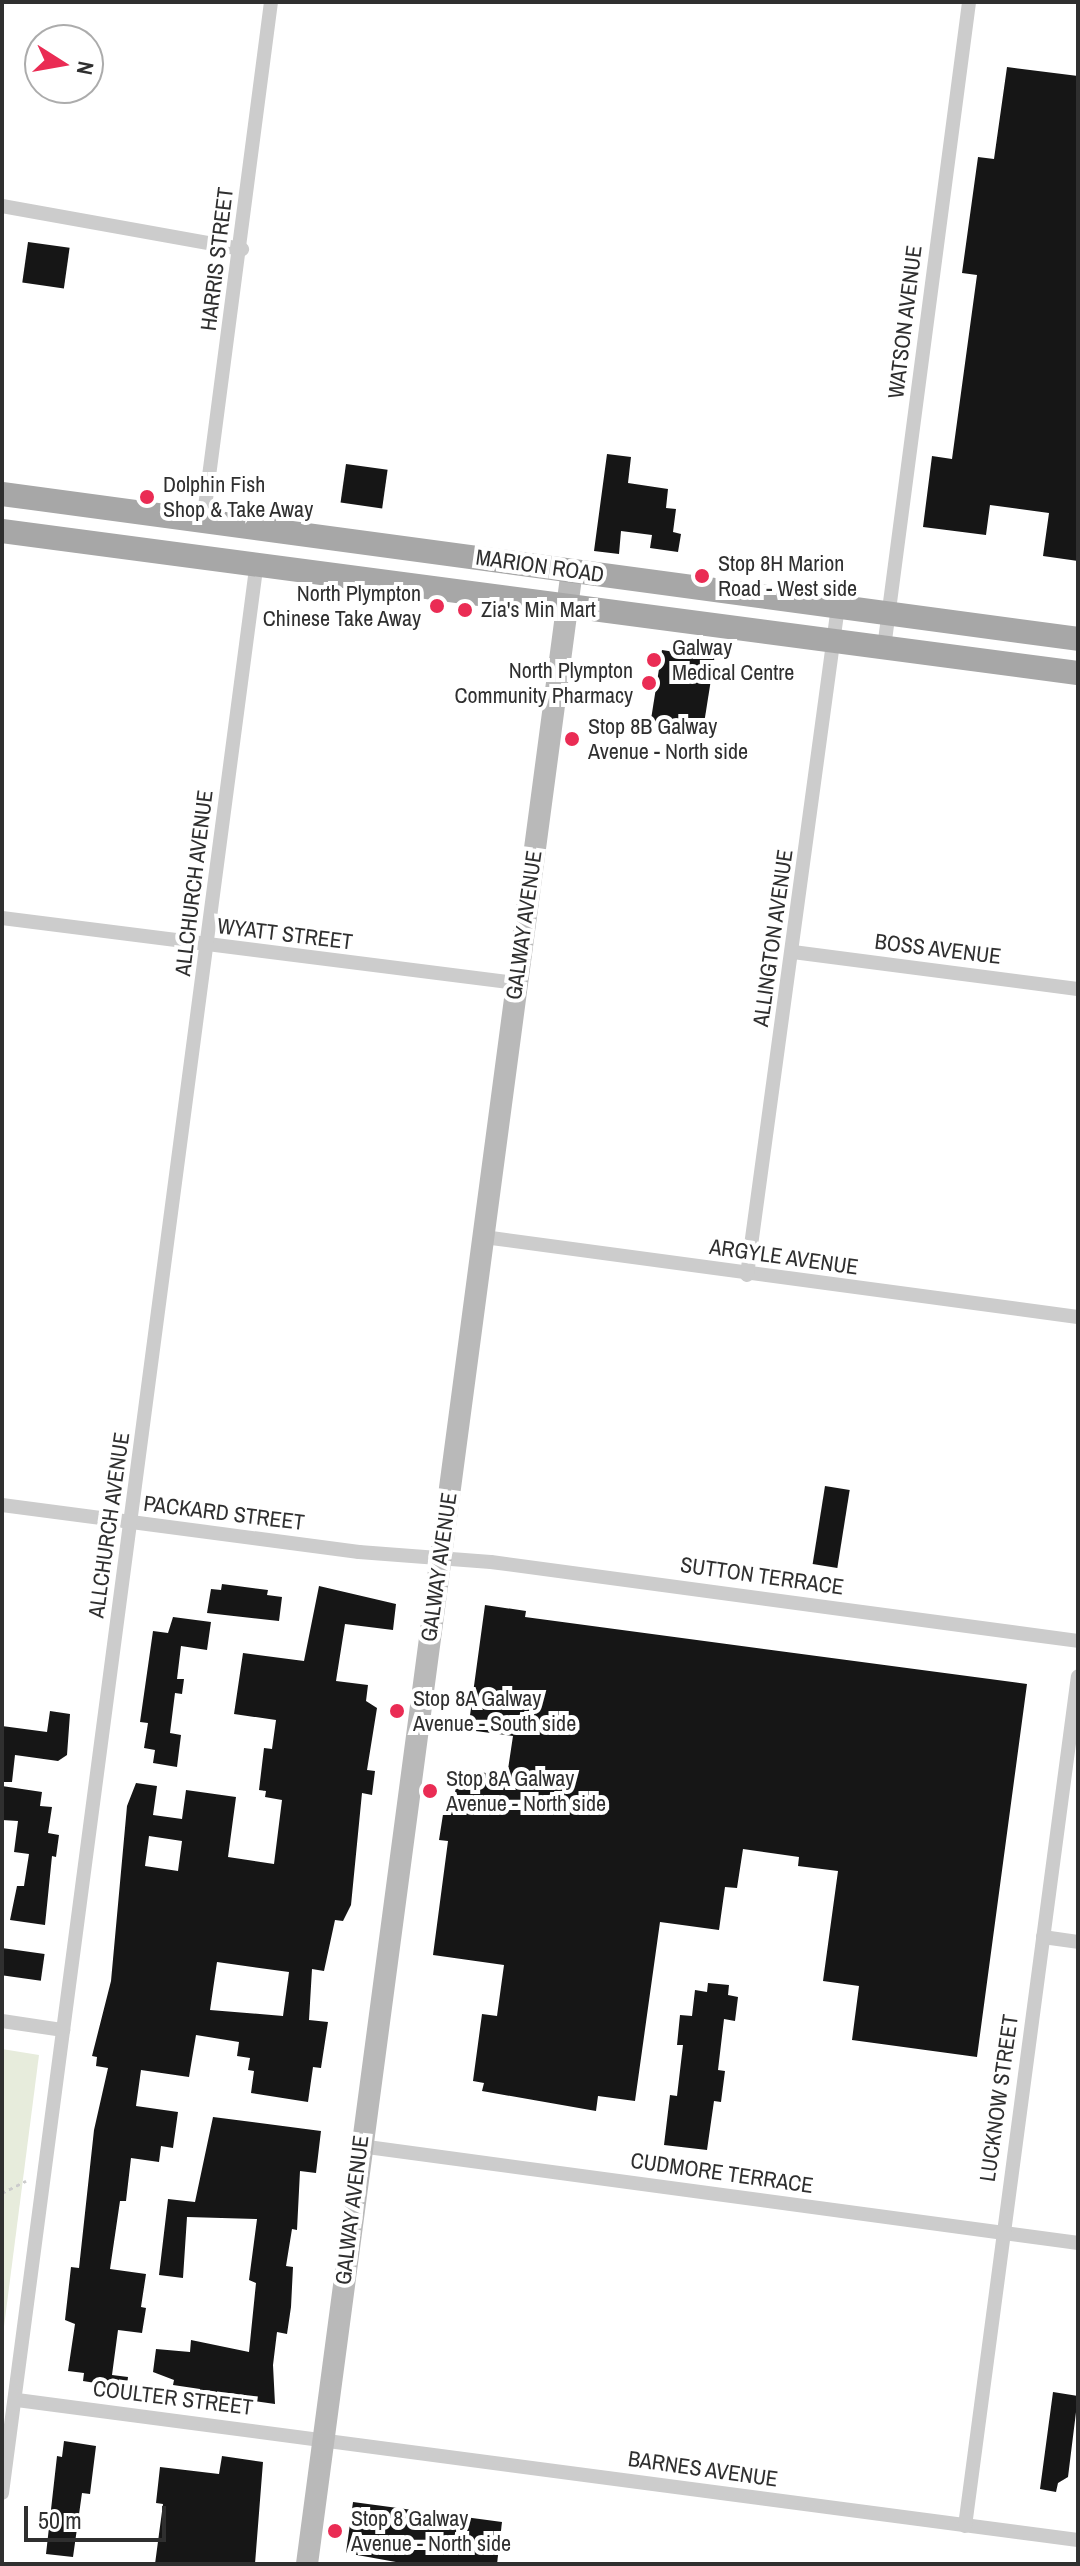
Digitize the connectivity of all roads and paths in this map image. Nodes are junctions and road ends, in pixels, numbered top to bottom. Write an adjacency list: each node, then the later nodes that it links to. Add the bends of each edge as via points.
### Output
1 (271, 2): 4 (street, HARRIS STREET)
2 (969, 2): 12 (street, WATSON AVENUE)
3 (2, 206): 4 (street)
4 (242, 249): 6 (street, HARRIS STREET)
5 (2, 494): 6 (main road, MARION ROAD)
6 (203, 522): 9 (main road, MARION ROAD)
7 (2, 531): 8 (main road, MARION ROAD)
8 (257, 562): 10 (main road, MARION ROAD); 18 (street, ALLCHURCH AVENUE)
9 (572, 571): 10 (street, GALWAY AVENUE); 11 (main road, MARION ROAD)
10 (566, 605): 14 (main road, MARION ROAD); 20 (street, GALWAY AVENUE)
11 (838, 606): 12 (main road, MARION ROAD); 14 (street, ALLINGTON AVENUE)
12 (889, 613): 13 (main road, MARION ROAD); 15 (street, WATSON AVENUE)
13 (1078, 639)
14 (833, 641): 15 (main road, MARION ROAD); 19 (street, ALLINGTON AVENUE)
15 (884, 648): 16 (main road, MARION ROAD)
16 (1078, 673)
17 (2, 918): 18 (street, WYATT STREET)
18 (208, 947): 20 (street, WYATT STREET); 26 (street, ALLCHURCH AVENUE)
19 (793, 952): 21 (street, BOSS AVENUE); 23 (street, ALLINGTON AVENUE)
20 (516, 983): 22 (street, GALWAY AVENUE)
21 (1078, 989)
22 (484, 1237): 23 (street, ARGYLE AVENUE); 27 (street, GALWAY AVENUE)
23 (747, 1275): 24 (street, ARGYLE AVENUE)
24 (1078, 1317)
25 (2, 1505): 26 (street, PACKARD STREET)
26 (131, 1523): 27 (street, PACKARD STREET); 33 (street, ALLCHURCH AVENUE)
27 (440, 1559): 28 (street, SUTTON TERRACE); 34 (street, GALWAY AVENUE)
28 (1078, 1641)
29 (1078, 1676): 30 (street, LUCKNOW STREET)
30 (1043, 1937): 31 (street); 37 (street, LUCKNOW STREET)
31 (1078, 1942)
32 (2, 2021): 33 (street)
33 (63, 2030): 39 (street, ALLCHURCH AVENUE)
34 (360, 2146): 37 (street, CUDMORE TERRACE); 40 (street, GALWAY AVENUE)
35 (26, 2181): 36 (path)
36 (2, 2193)
37 (1003, 2233): 38 (street, CUDMORE TERRACE); 42 (street, LUCKNOW STREET)
38 (1078, 2243)
39 (17, 2400): 40 (street, COULTER STREET); 41 (street, ALLCHURCH AVENUE)
40 (323, 2440): 42 (street, BARNES AVENUE); 44 (street, GALWAY AVENUE)
41 (2, 2493)
42 (965, 2526): 43 (street, BARNES AVENUE)
43 (1078, 2540)
44 (307, 2564)

